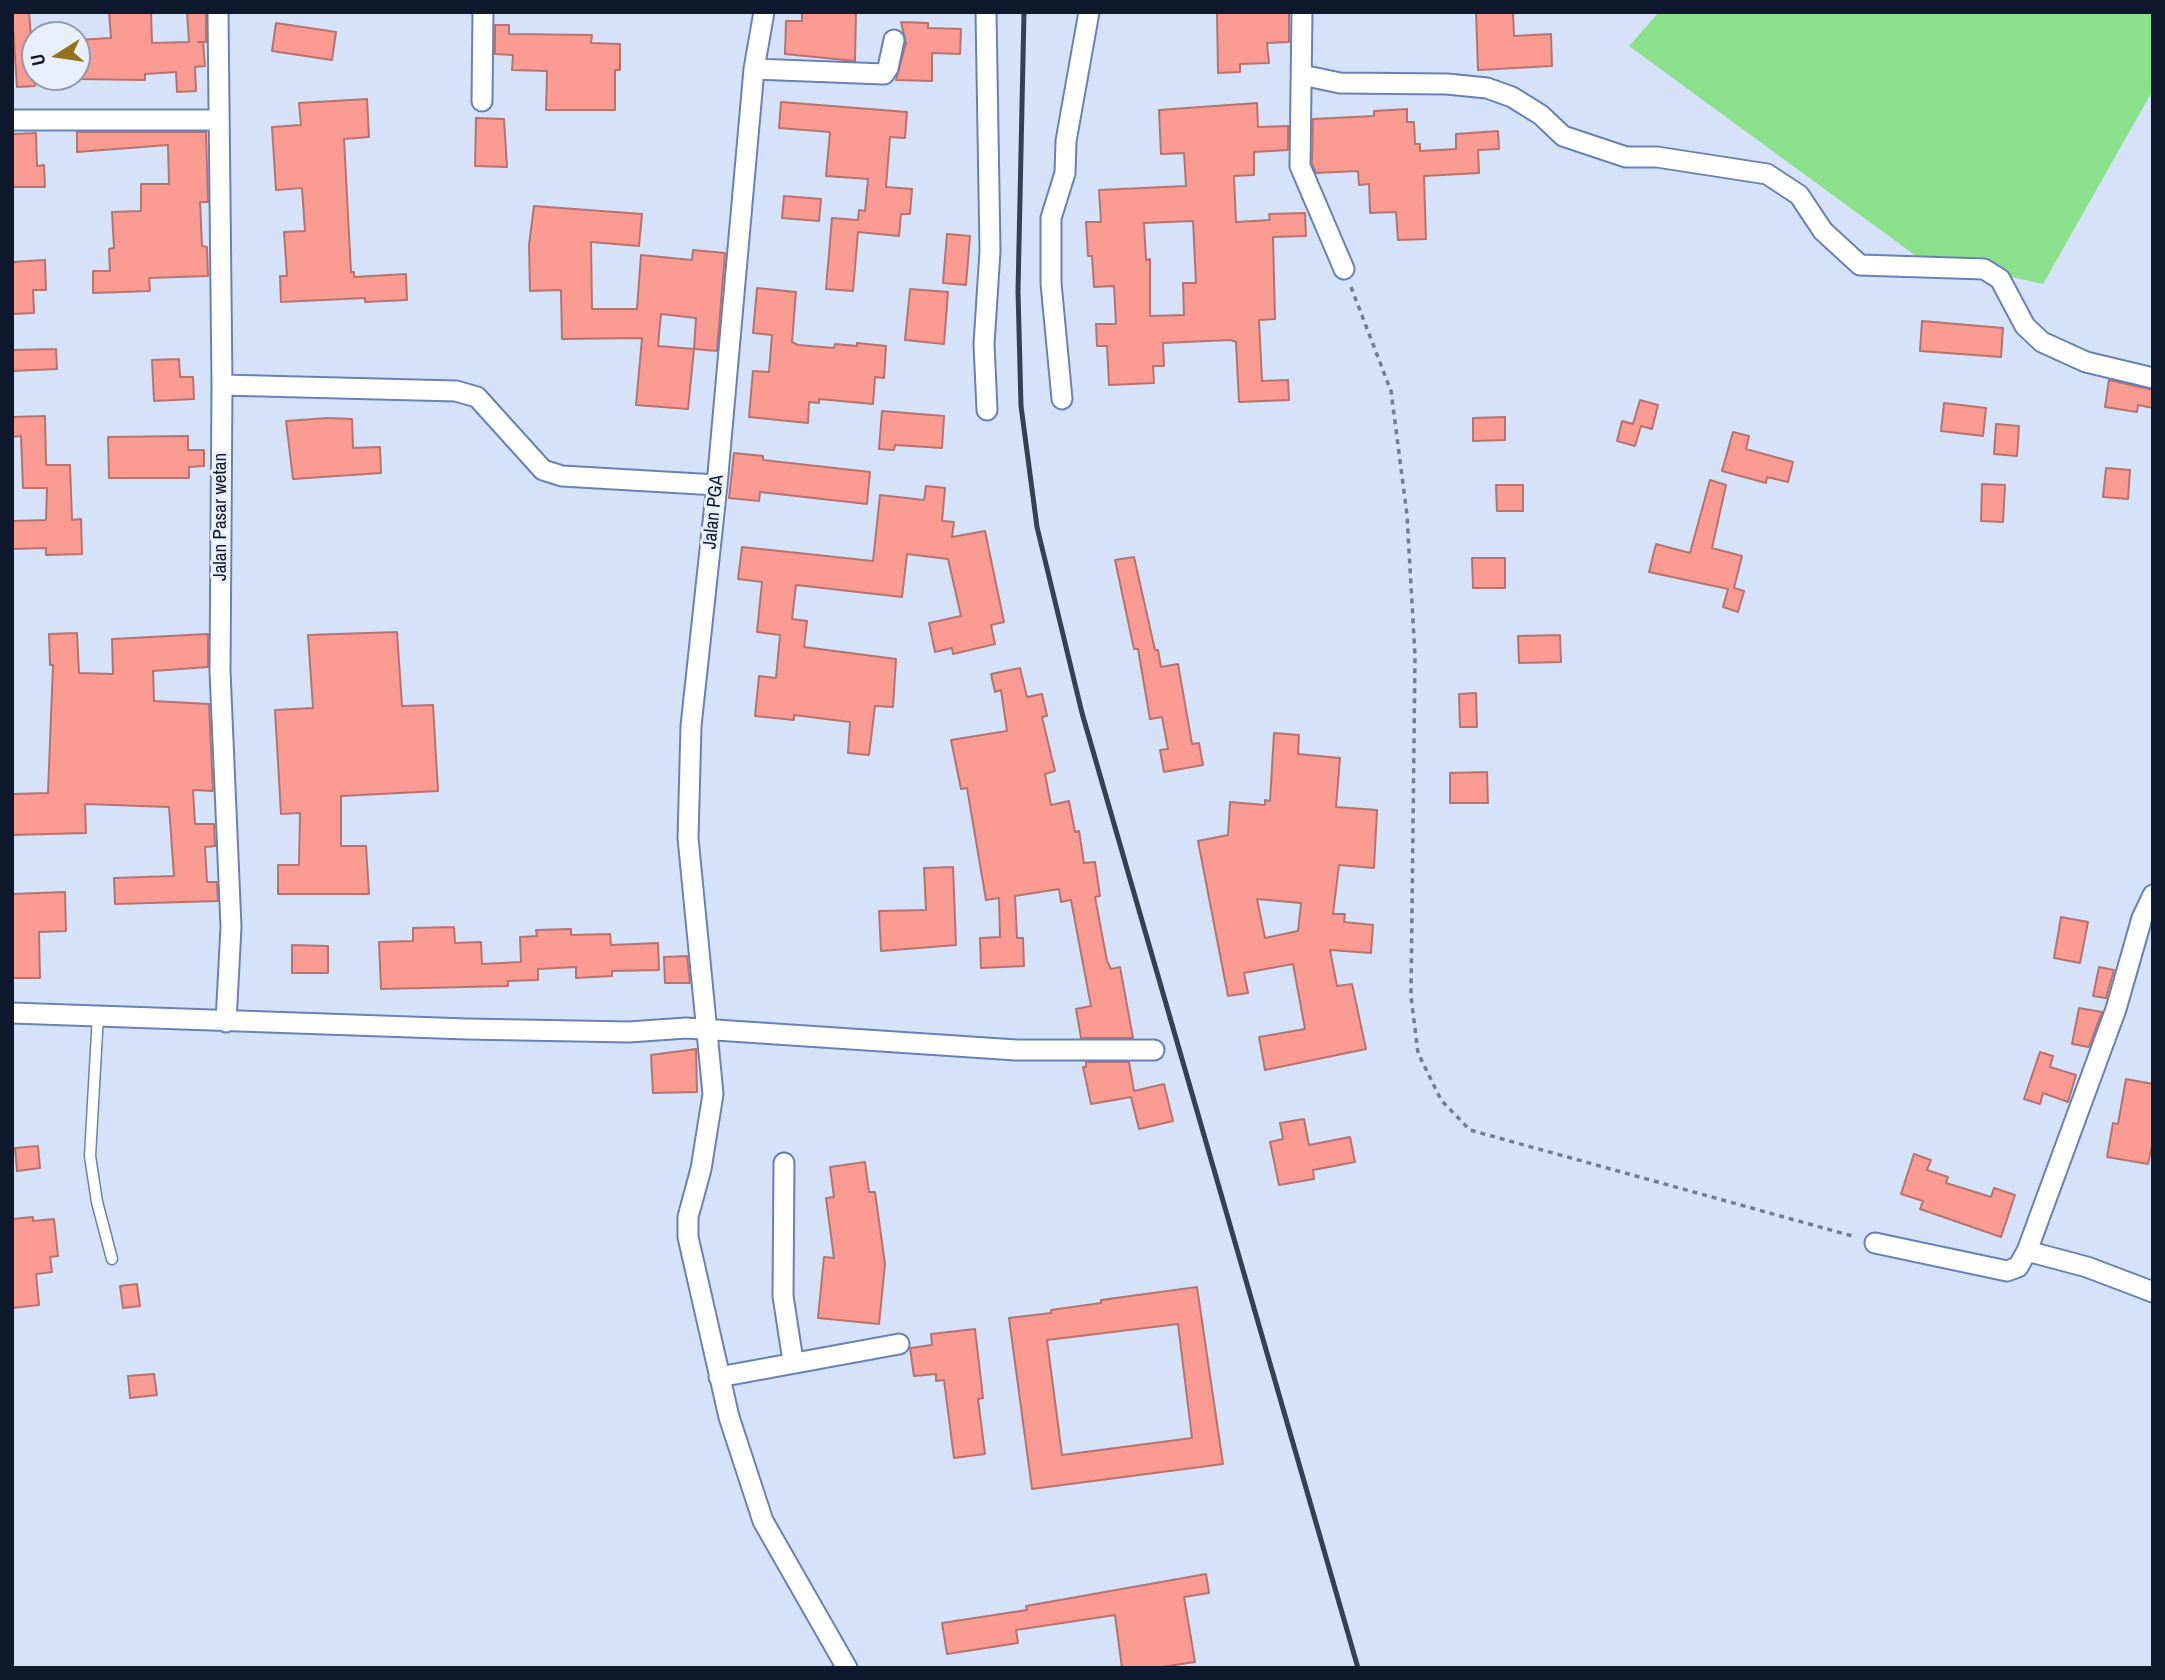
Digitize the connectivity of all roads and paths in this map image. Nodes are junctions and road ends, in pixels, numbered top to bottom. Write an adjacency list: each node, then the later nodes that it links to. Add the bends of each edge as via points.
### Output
1 (218, 12): 12 (street, Jalan Pasar wetan)
2 (483, 12): 10 (street)
3 (764, 12): 8 (street, Jalan PGA)
4 (986, 12): 17 (street)
5 (1089, 12): 16 (street, via 1066,141 1065,173 1051,218 1051,283)
6 (1302, 12): 9 (street)
7 (894, 40): 8 (street, via 884,74)
8 (754, 69): 18 (street, Jalan PGA)
9 (1302, 75): 13 (street, via 1300,166); 14 (street, via 1340,83 1487,88 1531,109 1563,136 1626,157 1657,157 1767,174 1799,195 1823,232 1860,265 1984,270 2000,279 2025,326 2042,342 2086,362)
10 (482, 101)
11 (12, 120): 12 (street)
12 (219, 120): 15 (street, Jalan Pasar wetan)
13 (1344, 269): 26 (path, via 1391,391 1407,515 1415,656 1411,996 1418,1053 1441,1100 1470,1130)
14 (2153, 378)
15 (222, 385): 18 (street, via 456,391 477,397 544,470 562,476); 23 (street, Jalan Pasar wetan, via 220,671 231,927)
16 (1062, 399)
17 (987, 410)
18 (717, 485): 22 (street, Jalan PGA, via 691,726 688,838)
19 (2153, 895): 27 (street, via 2141,918 2116,1009)
20 (12, 1013): 21 (street)
21 (98, 1016): 23 (street); 28 (lane, via 90,1156)
22 (707, 1021): 23 (street, via 534,1030); 24 (street, via 1016,1050); 32 (street, Jalan PGA, via 713,1094 688,1237)
23 (226, 1022)
24 (1154, 1050)
25 (784, 1163): 31 (street, via 783,1296)
26 (1875, 1243): 27 (street, via 2007,1271 2018,1267)
27 (2027, 1251): 29 (street)
28 (113, 1259)
29 (2153, 1292)
30 (899, 1344): 31 (street)
31 (793, 1361): 32 (street)
32 (719, 1377): 33 (street, Jalan PGA, via 763,1521)
33 (847, 1668)

